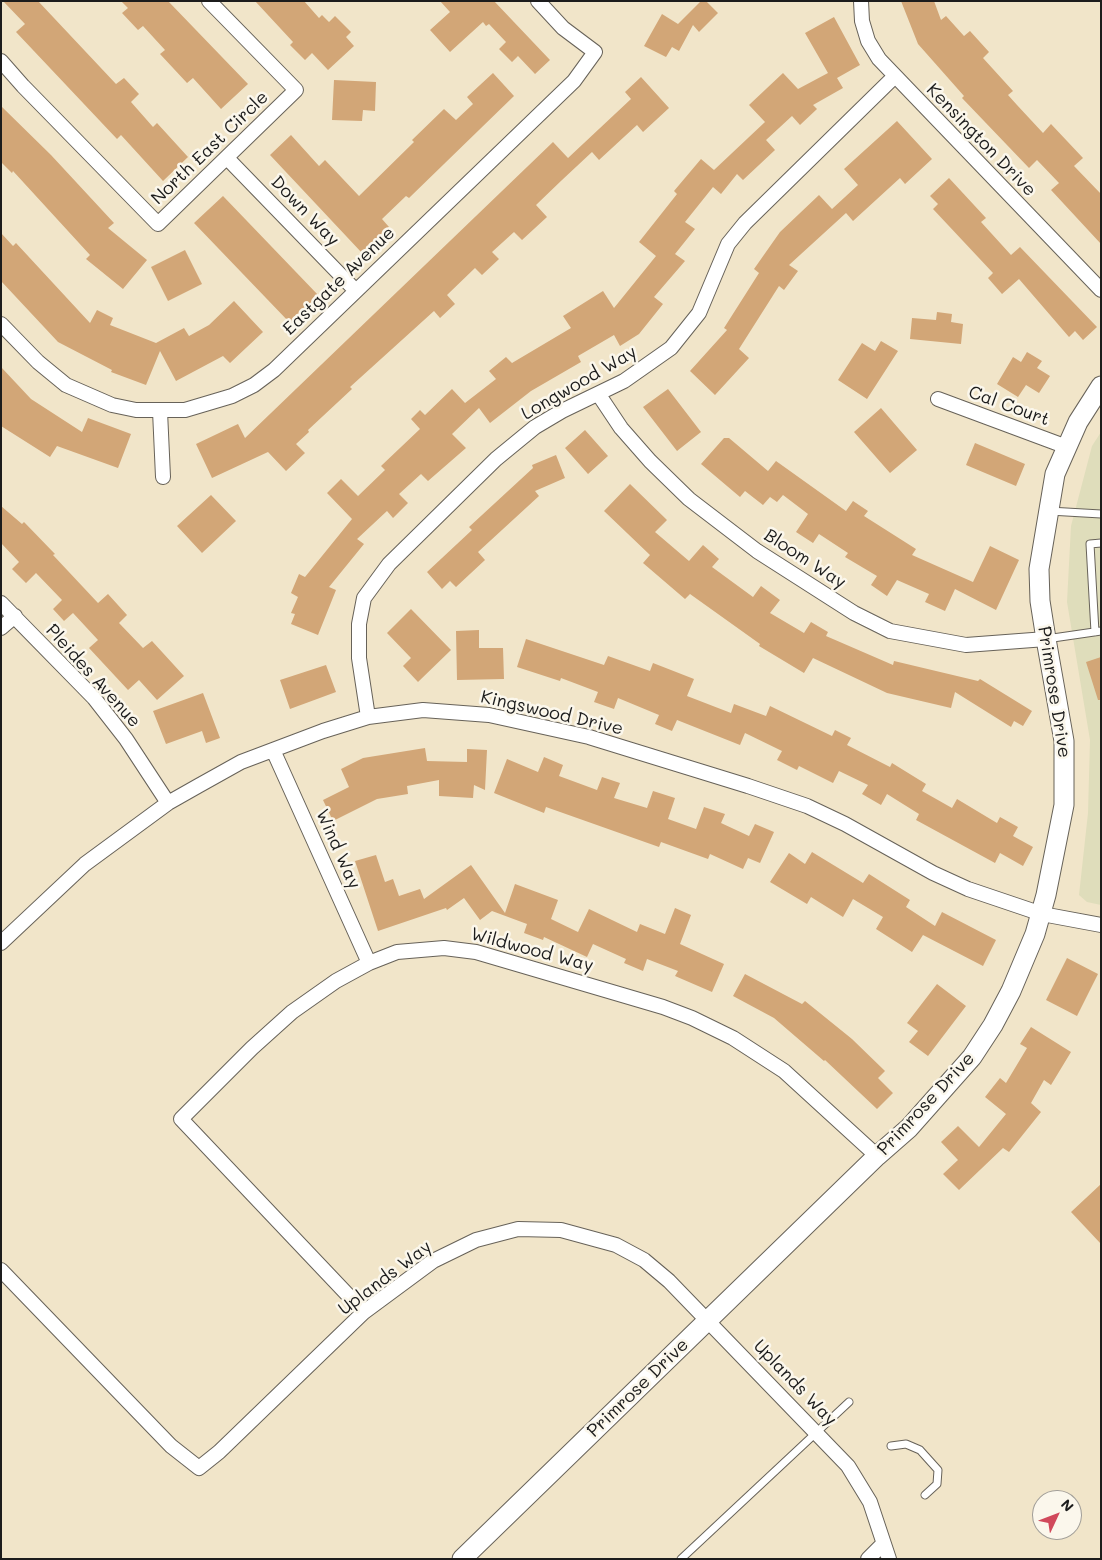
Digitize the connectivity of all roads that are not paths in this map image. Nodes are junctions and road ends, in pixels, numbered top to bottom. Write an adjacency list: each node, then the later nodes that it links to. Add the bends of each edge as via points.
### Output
1 (210, 1): 6 (street, North East Circle, via 296,90)
2 (538, 1): 7 (street, Eastgate Avenue, via 563,28 595,52 574,81)
3 (861, 1): 5 (street, Kensington Drive, via 868,41)
4 (1, 61): 6 (street, North East Circle, via 158,224)
5 (894, 77): 8 (street, Kensington Drive); 11 (street, Longwood Way, via 745,223 728,244 699,313 672,348)
6 (227, 158): 7 (street, Down Way)
7 (356, 290): 13 (street, Eastgate Avenue, via 274,370 254,385 209,405)
8 (1101, 290)
9 (1, 324): 13 (street, Eastgate Avenue, via 66,385 112,405)
10 (1101, 386): 14 (street, Primrose Drive, via 1078,422)
11 (599, 395): 23 (street, Bloom Way, via 621,428 689,499 758,552 854,613 890,631 966,645); 24 (street, Longwood Way, via 535,427 496,459 389,564 364,598 359,624 359,658)
12 (938, 400): 14 (street, Cal Court)
13 (160, 412): 15 (street)
14 (1067, 447): 16 (street, Primrose Drive, via 1055,474)
15 (162, 477)
16 (1048, 510): 17 (lane); 23 (street, Primrose Drive, via 1039,569)
17 (1101, 514)
18 (1101, 543): 22 (lane, via 1090,544)
19 (1, 603): 20 (street, Pleides Avenue)
20 (15, 616): 21 (street); 26 (street, Pleides Avenue, via 94,698 126,739)
21 (1, 628)
22 (1098, 632): 23 (lane)
23 (1046, 639): 27 (street, Primrose Drive, via 1064,741 1065,774 1064,804)
24 (368, 717): 25 (street, Kingswood Drive); 27 (street, Kingswood Drive, via 423,710 489,715 589,737 807,806 933,873 1004,903)
25 (273, 750): 26 (street, Kingswood Drive, via 241,762); 30 (street, Wind Way)
26 (168, 803): 29 (street, Kingswood Drive, via 85,864)
27 (1042, 914): 28 (street, Kingswood Drive); 31 (street, Primrose Drive, via 1011,991 972,1057 909,1128)
28 (1101, 925)
29 (1, 943)
30 (369, 963): 31 (street, Wildwood Way, via 397,952 419,949 476,952 663,1007 733,1038 784,1071); 33 (street, Wildwood Way, via 336,981 292,1012 181,1119)
31 (877, 1156): 34 (street, Primrose Drive)
32 (1, 1270): 33 (street, Uplands Way, via 171,1446 200,1468)
33 (364, 1312): 34 (street, Uplands Way, via 433,1261 476,1240 518,1229 540,1228 586,1236 630,1252 657,1270)
34 (708, 1321): 36 (street, Uplands Way); 40 (street, Primrose Drive)
35 (849, 1402): 36 (lane)
36 (816, 1431): 39 (street, Uplands Way, via 864,1488); 41 (lane)
37 (891, 1446): 38 (lane, via 906,1444 920,1450 938,1470 937,1484)
38 (925, 1495)
39 (884, 1544): 42 (street); 43 (street, Uplands Way)
40 (462, 1559)
41 (681, 1559)
42 (868, 1559)
43 (890, 1559)

